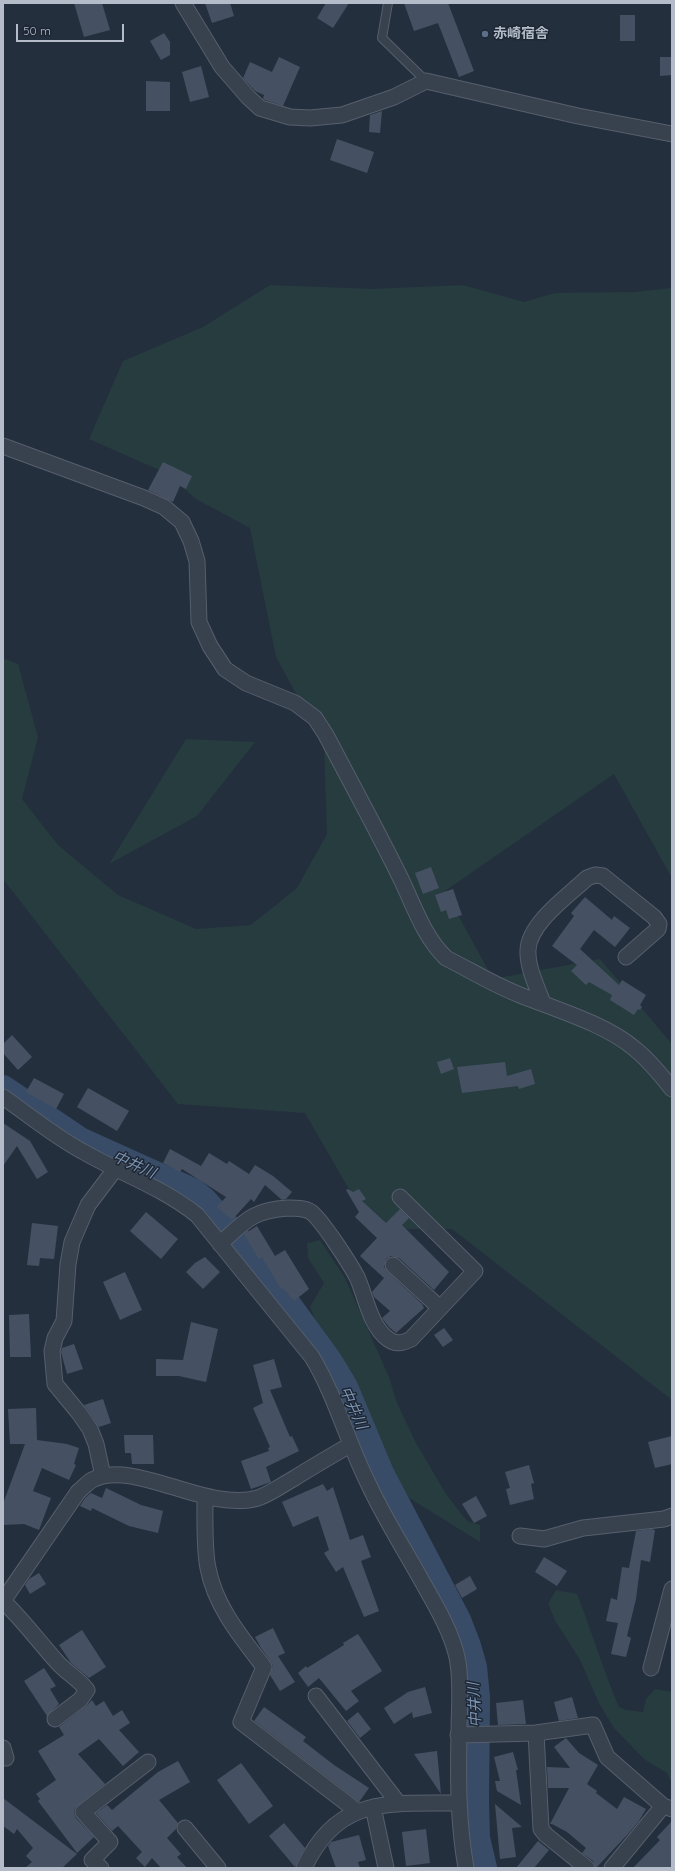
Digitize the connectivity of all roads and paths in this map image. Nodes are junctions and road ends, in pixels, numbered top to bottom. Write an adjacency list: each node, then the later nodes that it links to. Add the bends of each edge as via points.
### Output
1 (183, 3): 3 (street, via 222,67 260,108 290,117 342,115 394,97)
2 (388, 3): 3 (lane, via 382,38)
3 (426, 81): 4 (street, via 578,116)
4 (672, 134)
5 (3, 446): 7 (street, via 144,498 164,507 182,522 198,560 199,622 210,646 226,669 246,683 295,703 315,718 437,949 446,958 518,994)
6 (626, 957): 7 (street, via 658,929 659,924 654,917 603,876 587,878 539,923 530,939 530,964)
7 (543, 1003): 8 (street, via 616,1036 635,1048)
8 (672, 1089)
9 (3, 1097): 10 (street, via 81,1151)
10 (116, 1168): 12 (street, via 182,1204 197,1215); 16 (street, via 88,1205 72,1242 64,1321 52,1350 55,1384 90,1429)
11 (400, 1197): 14 (street, via 475,1271)
12 (223, 1242): 14 (street, via 260,1212 304,1209 311,1212 345,1257 357,1278 376,1326 389,1340 398,1343 411,1340); 15 (street, via 312,1356 326,1381)
13 (393, 1265): 14 (street)
14 (440, 1308)
15 (350, 1445): 17 (street, via 258,1498 241,1500); 26 (street, via 377,1501 448,1632 457,1658)
16 (103, 1476): 17 (street, via 120,1474); 21 (street, via 92,1480 78,1492)
17 (205, 1497): 32 (street, via 207,1567 213,1589 226,1615 264,1666 241,1722)
18 (672, 1516): 19 (street, via 583,1528 544,1539)
19 (520, 1536)
20 (672, 1589): 22 (street)
21 (3, 1601): 24 (street, via 21,1618 69,1675 87,1690 80,1700)
22 (651, 1668)
23 (316, 1696): 29 (street)
24 (55, 1719)
25 (536, 1733): 26 (street); 31 (street, via 593,1725 606,1757); 39 (street, via 542,1829)
26 (462, 1735): 28 (street)
27 (148, 1762): 34 (street, via 83,1812 110,1842 92,1860)
28 (459, 1803): 29 (street); 38 (street)
29 (399, 1804): 30 (street)
30 (373, 1807): 32 (street); 37 (street)
31 (668, 1807): 40 (street)
32 (358, 1812): 36 (street, via 340,1820 330,1829 312,1852)
33 (185, 1828): 35 (street)
34 (98, 1867)
35 (218, 1868)
36 (304, 1868)
37 (386, 1868)
38 (466, 1868)
39 (587, 1868)
40 (612, 1868)

